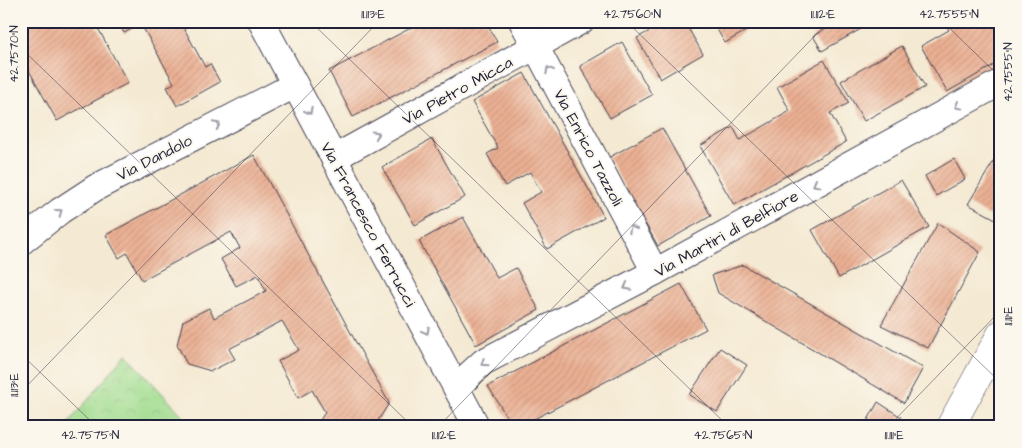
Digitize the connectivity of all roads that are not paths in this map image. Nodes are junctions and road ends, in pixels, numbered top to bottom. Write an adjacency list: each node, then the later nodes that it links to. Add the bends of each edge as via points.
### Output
1 (261, 21): 6 (street, Via Francesco Ferrucci)
2 (522, 21): 4 (street, Via Enrico Tazzoli)
3 (581, 21): 4 (street, Via Pietro Micca)
4 (536, 46): 7 (street, Via Pietro Micca, one-way to 4); 9 (street, Via Enrico Tazzoli, one-way to 4)
5 (1001, 82): 9 (street, Via Martiri di Belfiore, one-way to 9)
6 (295, 85): 7 (street, Via Francesco Ferrucci, one-way to 7); 8 (street, Via Dandolo, one-way to 6, via 95,188)
7 (334, 158): 11 (street, Via Francesco Ferrucci, one-way to 11)
8 (21, 242)
9 (655, 272): 11 (street, Via Martiri di Belfiore, one-way to 11, via 483,362)
10 (1001, 334): 13 (street)
11 (457, 389): 12 (street, Via Francesco Ferrucci)
12 (477, 427)
13 (950, 427)

